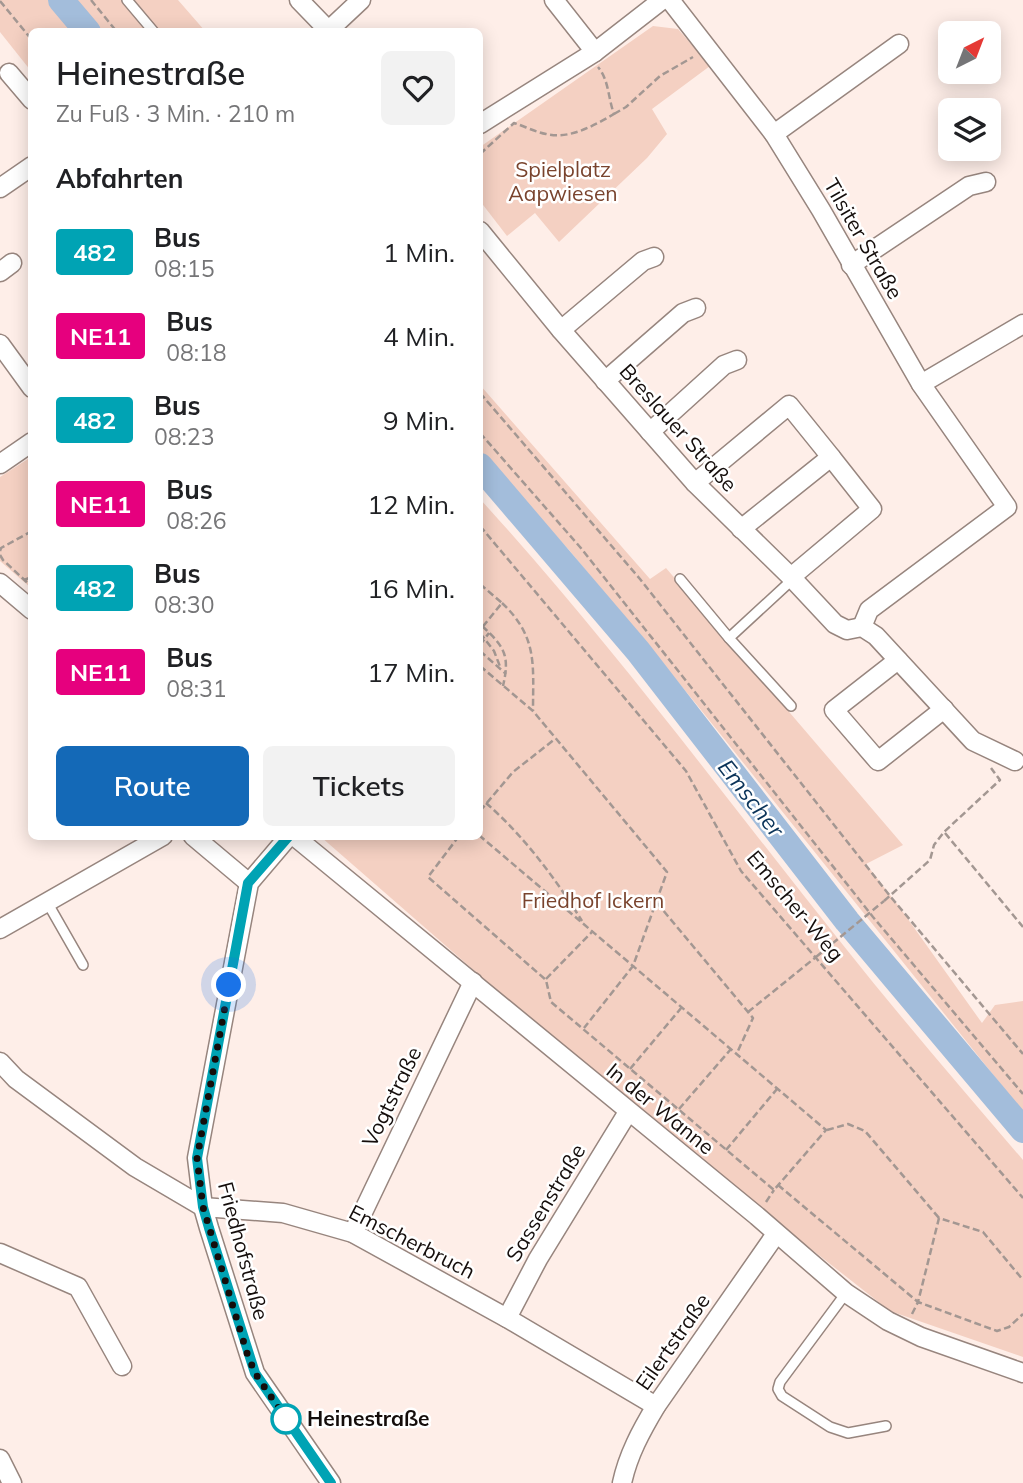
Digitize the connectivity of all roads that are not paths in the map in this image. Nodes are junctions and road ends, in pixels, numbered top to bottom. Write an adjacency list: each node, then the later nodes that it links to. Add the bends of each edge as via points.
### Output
1 (127, 0): 7 (lane)
2 (299, 0): 8 (street)
3 (361, 0): 9 (street)
4 (554, 0): 11 (street)
5 (662, 0): 11 (street)
6 (670, 0): 15 (street, Tilsiter Straße)
7 (151, 28)
8 (326, 28)
9 (332, 28)
10 (899, 44): 15 (street)
11 (591, 54): 14 (street)
12 (9, 73): 13 (street)
13 (28, 95)
14 (483, 122)
15 (774, 134): 21 (street, Tilsiter Straße)
16 (28, 169): 18 (street)
17 (986, 181): 21 (street, via 969,186)
18 (0, 188)
19 (483, 234): 24 (street, Breslauer Straße)
20 (654, 257): 24 (street, via 643,261)
21 (851, 265): 31 (street, Tilsiter Straße)
22 (696, 308): 29 (street, via 683,313)
23 (1023, 324): 31 (street)
24 (561, 330): 29 (street, Breslauer Straße)
25 (0, 344): 27 (street)
26 (737, 360): 32 (street, via 724,365)
27 (15, 365): 28 (street); 30 (street)
28 (0, 377)
29 (605, 381): 32 (street, Breslauer Straße)
30 (28, 383)
31 (921, 384): 38 (street, Tilsiter Straße)
32 (650, 432): 36 (street, Breslauer Straße)
33 (28, 445): 35 (street)
34 (831, 457): 36 (street, via 789,405); 39 (street); 40 (street, via 872,509)
35 (3, 461)
36 (695, 483): 39 (street, Breslauer Straße)
37 (1023, 497): 38 (street)
38 (1007, 508): 44 (street)
39 (741, 529): 40 (street, Breslauer Straße)
40 (792, 578): 44 (street, Breslauer Straße, via 835,624 847,630); 45 (lane)
41 (680, 579): 45 (lane)
42 (0, 583): 43 (street)
43 (28, 607)
44 (865, 618): 46 (street, Breslauer Straße)
45 (729, 638): 47 (lane)
46 (898, 660): 48 (street, Breslauer Straße); 48 (street, via 834,710 878,761)
47 (791, 706)
48 (944, 709): 49 (street, Breslauer Straße, via 973,741)
49 (1015, 761)
50 (156, 840): 55 (street)
51 (198, 840): 54 (street)
52 (287, 840): 54 (street)
53 (296, 840): 58 (street, In der Wanne)
54 (248, 883): 61 (street, Friedhofstraße, via 197,1158)
55 (47, 902): 56 (street); 57 (lane)
56 (0, 929)
57 (83, 965)
58 (473, 982): 60 (street, In der Wanne); 62 (street, Vogtstraße)
59 (0, 1062): 61 (street, Emscherbruch, via 16,1079 135,1167)
60 (628, 1112): 63 (street, In der Wanne); 66 (street, Sassenstraße)
61 (203, 1207): 62 (street, Emscherbruch, via 283,1213); 73 (street, Friedhofstraße, via 255,1373)
62 (353, 1233): 66 (street, Emscherbruch)
63 (776, 1234): 65 (street, In der Wanne); 69 (street, Eilertstraße)
64 (0, 1253): 67 (street, via 79,1287)
65 (846, 1293): 68 (street, In der Wanne, via 888,1321); 70 (lane, via 778,1389 830,1427 848,1433)
66 (507, 1318): 69 (street, Emscherbruch)
67 (122, 1366)
68 (1023, 1373)
69 (656, 1406): 74 (street, Eilertstraße, via 637,1439)
70 (887, 1426)
71 (0, 1459): 72 (street)
72 (9, 1482)
73 (331, 1483)
74 (622, 1483)

